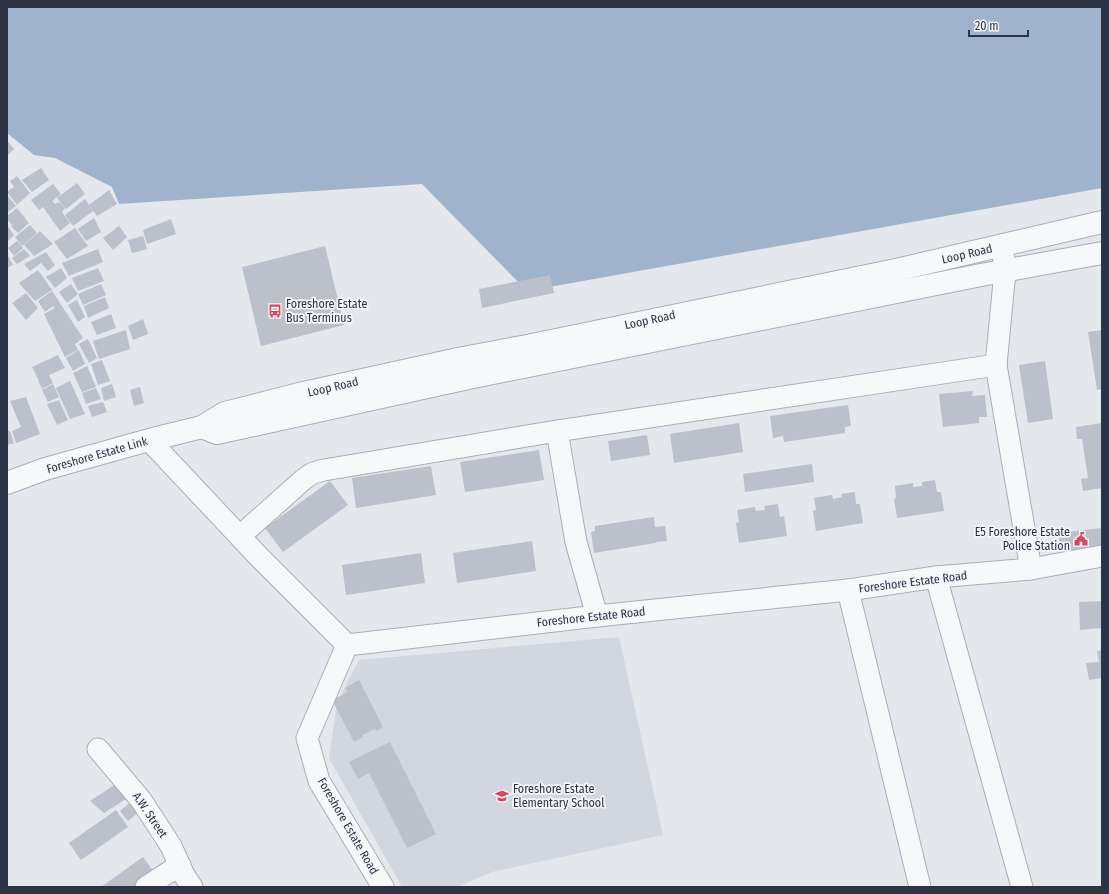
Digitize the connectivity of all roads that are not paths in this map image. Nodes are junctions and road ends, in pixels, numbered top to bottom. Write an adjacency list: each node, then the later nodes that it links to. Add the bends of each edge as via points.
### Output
1 (1102, 222): 2 (street, Loop Road)
2 (1002, 245): 4 (street); 6 (street, Loop Road, via 896,270 299,394 224,413)
3 (1102, 253): 4 (street, Loop Road)
4 (1005, 271): 5 (street); 6 (street, Loop Road, via 473,377 218,433)
5 (996, 365): 7 (street); 12 (street)
6 (195, 429): 8 (street, Foreshore Estate Link)
7 (557, 431): 10 (street, via 313,473); 15 (street, via 576,542)
8 (149, 440): 9 (street, Foreshore Estate Link, via 45,469); 10 (street)
9 (7, 483)
10 (240, 536): 16 (street)
11 (1102, 556): 12 (street, Foreshore Estate Road)
12 (1031, 569): 13 (street, Foreshore Estate Road)
13 (936, 577): 14 (street, Foreshore Estate Road); 23 (street)
14 (848, 590): 15 (street, Foreshore Estate Road); 22 (street)
15 (597, 616): 16 (street, Foreshore Estate Road)
16 (347, 645): 21 (street, Foreshore Estate Road, via 306,738 319,781)
17 (98, 749): 18 (street, A.W. Street, via 142,800)
18 (180, 865): 19 (street); 20 (street, A.W. Street)
19 (146, 887)
20 (192, 887)
21 (383, 887)
22 (920, 887)
23 (1022, 887)

